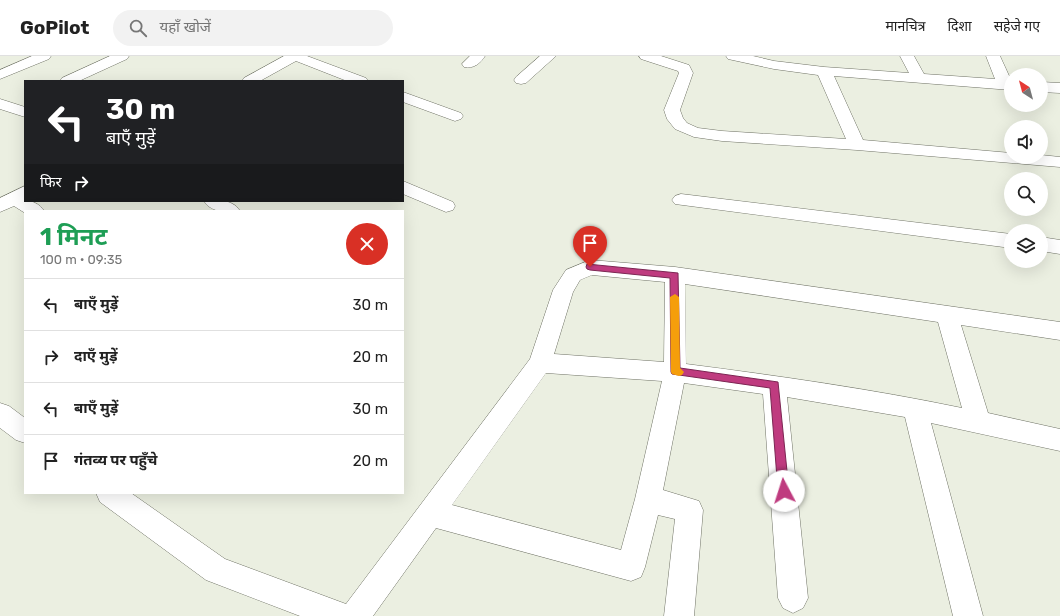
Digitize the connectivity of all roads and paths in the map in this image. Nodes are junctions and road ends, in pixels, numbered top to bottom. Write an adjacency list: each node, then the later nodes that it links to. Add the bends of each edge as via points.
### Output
1 (44, 56): 10 (street)
2 (122, 56): 13 (street)
3 (295, 56): 14 (street); 15 (street)
4 (549, 56): 16 (street)
5 (646, 56): 25 (street, via 684,68 686,72 672,110 681,126 694,132)
6 (734, 56): 9 (street, via 774,66)
7 (907, 56): 12 (street)
8 (992, 56): 11 (street)
9 (824, 71): 12 (street); 25 (street)
10 (0, 75)
11 (1004, 77)
12 (919, 78): 17 (street)
13 (69, 80)
14 (251, 80)
15 (358, 80)
16 (521, 80)
17 (1004, 84)
18 (1048, 87): 19 (street)
19 (1060, 88)
20 (404, 96): 24 (street)
21 (24, 100): 22 (street)
22 (5, 106): 23 (street)
23 (24, 112)
24 (455, 116)
25 (857, 145): 26 (street)
26 (1060, 162)
27 (404, 187): 31 (street)
28 (13, 199): 32 (street)
29 (681, 200): 34 (street)
30 (216, 202): 33 (street)
31 (446, 206)
32 (34, 210)
33 (229, 210)
34 (1004, 240)
35 (1048, 245): 36 (street)
36 (1060, 247)
37 (675, 275): 38 (street); 40 (street, via 590,267 573,275 563,290); 41 (street)
38 (947, 314): 39 (street); 45 (street)
39 (1060, 331)
40 (540, 363): 41 (street); 50 (street)
41 (675, 372): 42 (street); 49 (street)
42 (774, 385): 43 (street); 51 (street)
43 (915, 408): 45 (street); 55 (street)
44 (0, 414): 46 (street)
45 (978, 422): 47 (street)
46 (24, 431)
47 (1060, 440)
48 (110, 494): 52 (street, via 216,570)
49 (648, 499): 50 (street, via 631,567); 54 (street, via 690,510)
50 (430, 513): 53 (street)
51 (793, 598)
52 (340, 616)
53 (355, 616)
54 (680, 616)
55 (968, 616)

